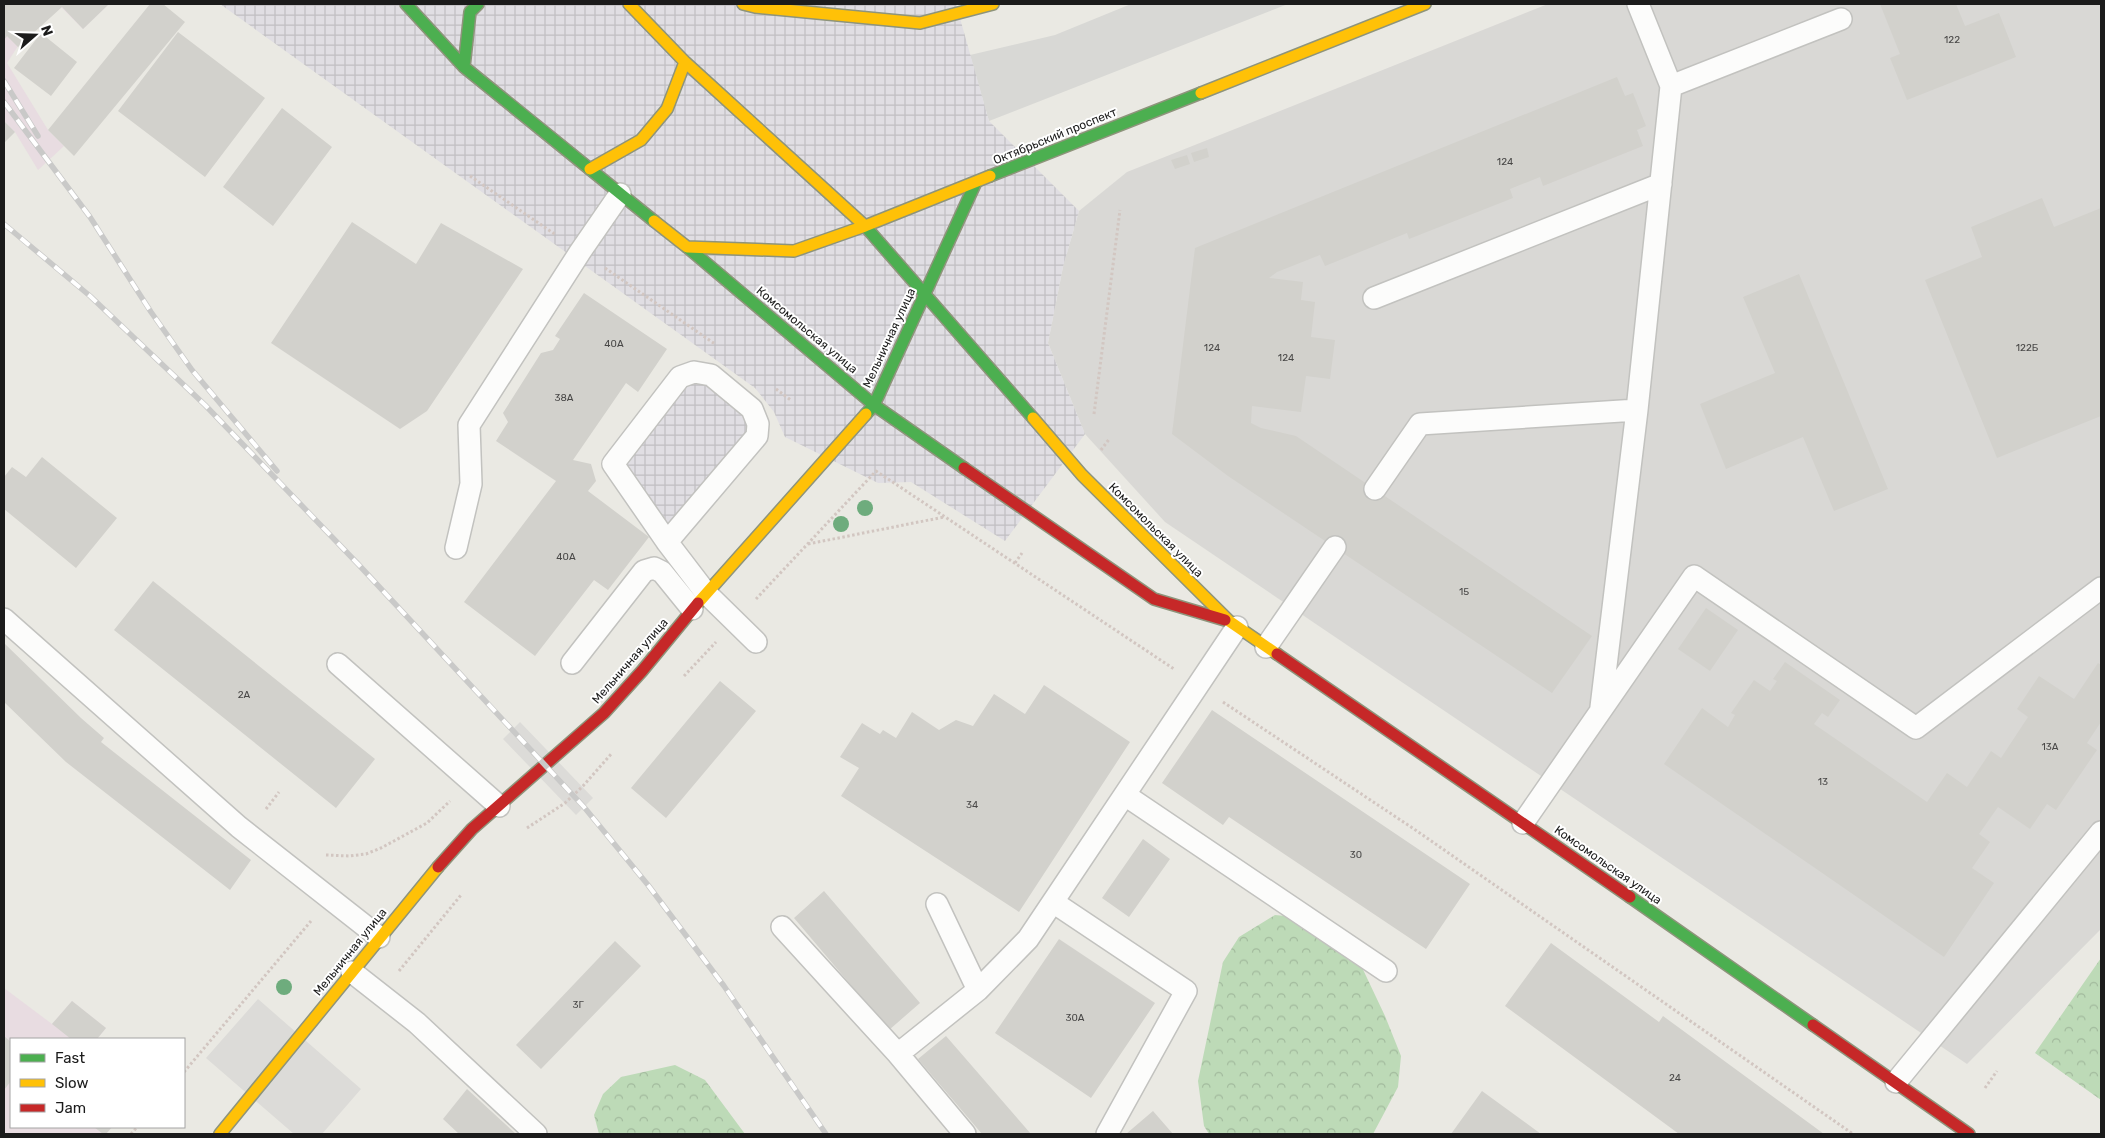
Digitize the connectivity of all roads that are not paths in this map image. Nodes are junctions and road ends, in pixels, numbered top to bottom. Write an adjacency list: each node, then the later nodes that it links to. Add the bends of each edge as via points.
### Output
1 (406, 4): 10 (main road, Комсомольская улица)
2 (478, 4): 10 (main road, via 470,12)
3 (629, 4): 9 (main road, Комсомольская улица)
4 (743, 4): 5 (main road, via 920,24)
5 (993, 4)
6 (1424, 4): 13 (main road, Октябрьский проспект)
7 (1638, 4): 11 (lane)
8 (1841, 19): 11 (lane)
9 (684, 62): 12 (main road, via 667,109 641,140); 16 (main road, Комсомольская улица)
10 (464, 67): 12 (main road, Комсомольская улица)
11 (1671, 86): 14 (lane)
12 (590, 170): 15 (main road, Комсомольская улица)
13 (976, 182): 16 (main road, Октябрьский проспект); 18 (main road, Мельничная улица)
14 (1661, 184): 19 (lane); 21 (lane)
15 (620, 194): 17 (main road, Комсомольская улица); 24 (lane, via 469,425 471,484)
16 (865, 226): 17 (main road, Октябрьский проспект, via 794,251); 18 (main road, Комсомольская улица)
17 (687, 247): 20 (main road, Комсомольская улица)
18 (924, 296): 20 (main road, Мельничная улица); 30 (main road, Комсомольская улица, via 1082,475)
19 (1374, 298)
20 (874, 405): 27 (main road, Мельничная улица); 30 (main road, Комсомольская улица, via 1154,599)
21 (1637, 410): 22 (lane, via 1420,424); 35 (lane)
22 (1375, 489)
23 (667, 542): 23 (lane, via 613,464 680,377 694,372 711,375 752,409 758,424 757,436); 27 (lane)
24 (456, 548)
25 (1335, 548): 32 (lane)
26 (2101, 588): 35 (lane, via 1916,728 1694,576)
27 (706, 593): 28 (main road, Мельничная улица); 31 (lane)
28 (692, 609): 33 (lane, via 662,572 654,568 644,571); 37 (main road, Мельничная улица, via 642,672 604,713)
29 (4, 619): 43 (lane, via 239,827)
30 (1233, 624): 32 (main road, Комсомольская улица); 36 (lane, via 1198,685)
31 (756, 642)
32 (1266, 647): 38 (main road, Комсомольская улица)
33 (572, 663)
34 (338, 664): 37 (lane)
35 (1601, 710): 38 (lane)
36 (1125, 795): 40 (lane); 44 (lane)
37 (498, 806): 43 (main road, Мельничная улица, via 461,841)
38 (1523, 823): 48 (main road, Комсомольская улица)
39 (2101, 832): 48 (lane)
40 (1053, 902): 46 (lane, via 1028,939); 52 (lane, via 1186,991)
41 (937, 904): 46 (lane)
42 (782, 927): 47 (lane)
43 (379, 937): 45 (main road, Мельничная улица)
44 (1386, 971)
45 (352, 972): 49 (main road, Мельничная улица); 50 (lane, via 417,1023)
46 (978, 990): 47 (lane)
47 (898, 1054): 51 (lane)
48 (1896, 1082): 53 (main road, Комсомольская улица)
49 (220, 1134)
50 (536, 1134)
51 (965, 1134)
52 (1107, 1134)
53 (1969, 1134)

